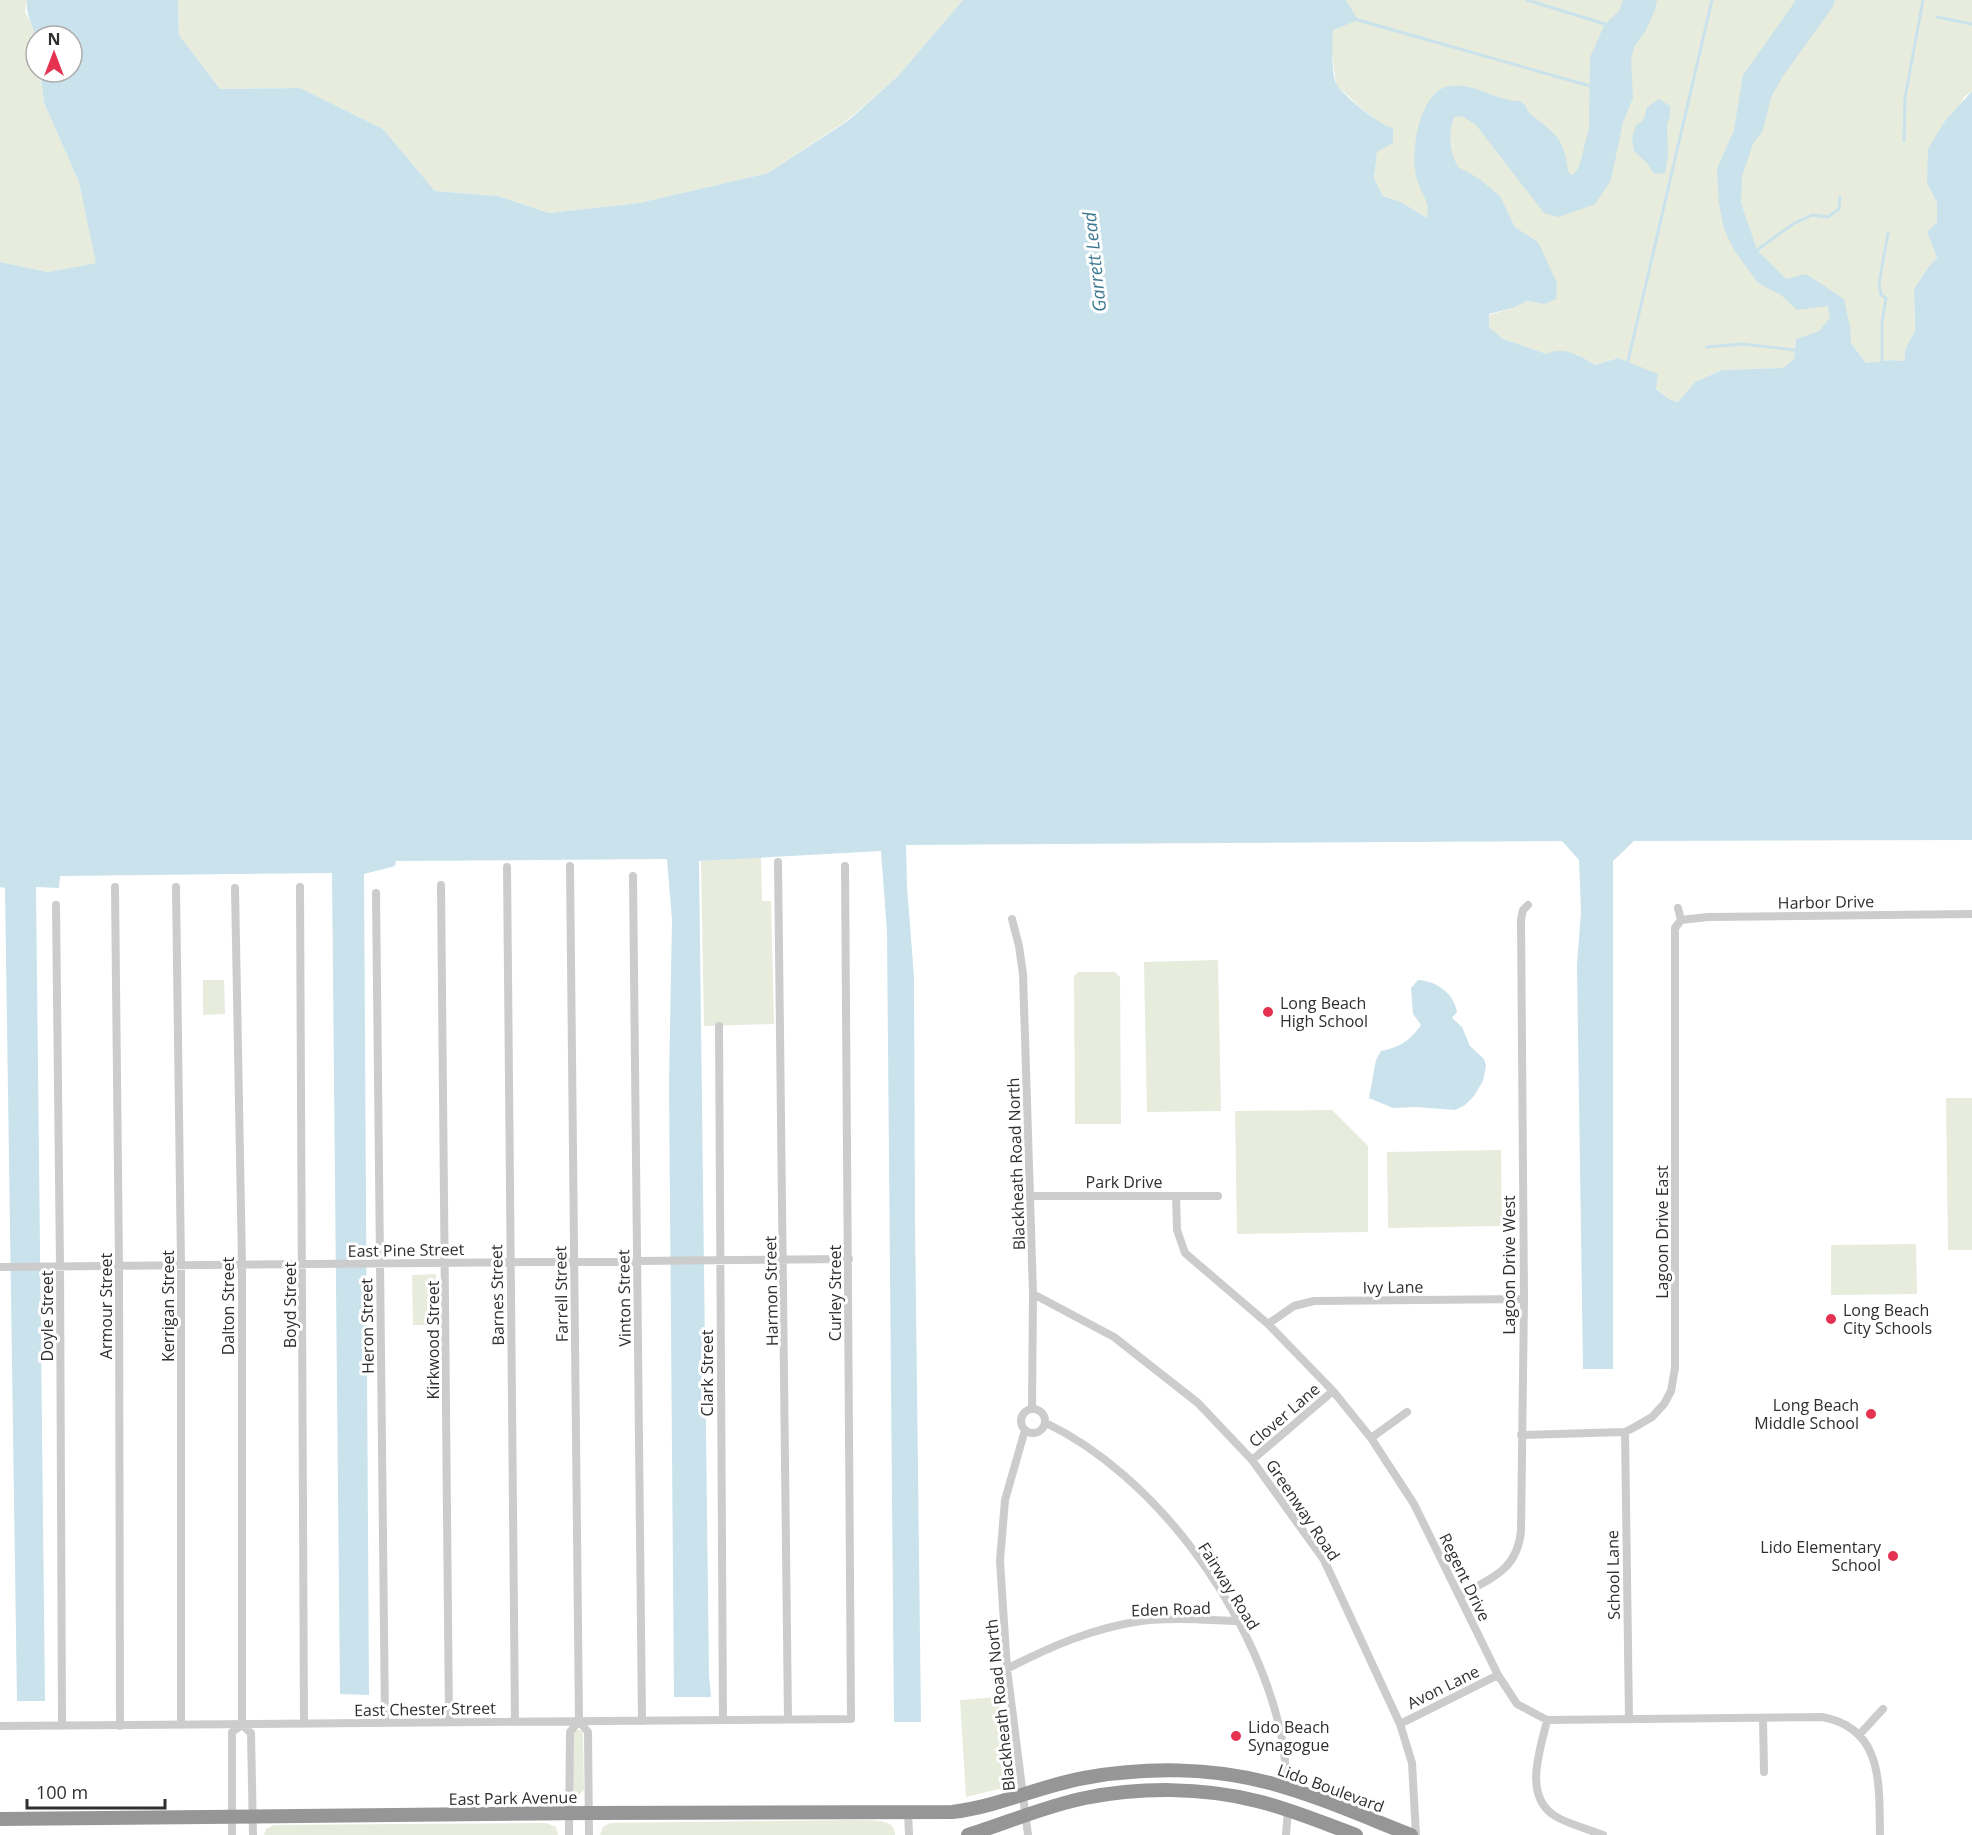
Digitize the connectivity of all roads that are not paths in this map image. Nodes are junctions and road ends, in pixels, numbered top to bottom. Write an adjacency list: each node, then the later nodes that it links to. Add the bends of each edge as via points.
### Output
1 (778, 862): 24 (street, Harmon Street)
2 (570, 866): 27 (street, Farrell Street)
3 (845, 866): 22 (street, Curley Street)
4 (507, 867): 26 (street, Barnes Street)
5 (633, 876): 25 (street, Vinton Street)
6 (441, 885): 29 (street, Kirkwood Street)
7 (300, 886): 30 (street, Boyd Street)
8 (115, 887): 34 (street, Armour Street)
9 (176, 887): 31 (street, Kerrigan Street)
10 (235, 888): 32 (street, Dalton Street)
11 (376, 893): 28 (street, Heron Street)
12 (56, 905): 33 (street, Doyle Street)
13 (1528, 905): 37 (street, Lagoon Drive West, via 1522,910 1521,920)
14 (1678, 908): 17 (street, Lagoon Drive East)
15 (1972, 914): 17 (street, Harbor Drive)
16 (1012, 920): 19 (street, Blackheath Road North, via 1023,974)
17 (1681, 920): 44 (street, Lagoon Drive East, via 1675,928 1674,1380 1658,1410)
18 (719, 1026): 23 (street, Clark Street)
19 (1031, 1196): 20 (street, Park Drive); 36 (street, Blackheath Road North)
20 (1176, 1196): 21 (street, Park Drive); 38 (street, Regent Drive, via 1177,1230 1185,1253)
21 (1218, 1196)
22 (849, 1259): 24 (street, East Pine Street); 56 (street, Curley Street)
23 (720, 1260): 24 (street, East Pine Street); 25 (street, East Pine Street); 58 (street, Clark Street)
24 (784, 1260): 55 (street, Harmon Street)
25 (637, 1261): 27 (street, East Pine Street); 60 (street, Vinton Street)
26 (510, 1262): 27 (street, East Pine Street); 29 (street, East Pine Street); 62 (street, Barnes Street)
27 (574, 1262): 59 (street, Farrell Street)
28 (376, 1263): 29 (street, East Pine Street); 30 (street, East Pine Street); 63 (street, Heron Street)
29 (446, 1263): 61 (street, Kirkwood Street)
30 (303, 1264): 32 (street, East Pine Street); 64 (street, Boyd Street)
31 (181, 1265): 32 (street, East Pine Street); 34 (street, East Pine Street); 66 (street, Kerrigan Street)
32 (242, 1265): 67 (street, Dalton Street)
33 (60, 1266): 34 (street, East Pine Street); 35 (street, East Pine Street); 69 (street, Doyle Street)
34 (119, 1266): 70 (street, Armour Street)
35 (1, 1267)
36 (1033, 1294): 40 (street, Blackheath Road North); 47 (street, Greenway Road, via 1114,1337 1151,1364 1198,1403)
37 (1524, 1299): 38 (street, Ivy Lane, via 1303,1302); 45 (street, Lagoon Drive West)
38 (1268, 1324): 39 (street, Regent Drive)
39 (1333, 1391): 46 (street, Regent Drive); 47 (street, Clover Lane)
40 (1032, 1409): 42 (street, Fairway Road, via 1042,1413); 43 (street, via 1023,1415 1021,1423)
41 (1407, 1412): 46 (street)
42 (1046, 1423): 43 (street, via 1036,1433); 49 (street, Fairway Road, via 1101,1456 1149,1500 1198,1557)
43 (1025, 1430): 50 (street, Blackheath Road North, via 1005,1500 1000,1561)
44 (1625, 1432): 45 (street); 53 (street, School Lane)
45 (1521, 1435): 48 (street, Lagoon Drive West, via 1521,1531 1517,1552 1502,1572)
46 (1371, 1438): 48 (street, Regent Drive, via 1414,1504)
47 (1252, 1460): 65 (street, Greenway Road, via 1324,1560)
48 (1459, 1596): 51 (street, Regent Drive)
49 (1238, 1621): 50 (street, Eden Road, via 1160,1620 1114,1626 1062,1642); 73 (street, Fairway Road, via 1275,1709)
50 (1007, 1669): 74 (street, Blackheath Road North)
51 (1498, 1675): 57 (street, Regent Drive, via 1517,1704); 65 (street, Avon Lane)
52 (1883, 1709): 71 (street)
53 (1629, 1718): 54 (street, Regent Drive); 57 (street, Regent Drive)
54 (1763, 1718): 71 (street, Regent Drive, via 1834,1719); 72 (street)
55 (788, 1719): 56 (street, East Chester Street); 58 (street, East Chester Street)
56 (851, 1719)
57 (1547, 1719): 94 (street, via 1535,1782 1540,1799 1554,1815)
58 (723, 1720): 60 (street, East Chester Street)
59 (579, 1721): 60 (street, East Chester Street); 62 (street, East Chester Street); 77 (street, via 588,1732); 78 (street, via 570,1732)
60 (642, 1721)
61 (449, 1722): 62 (street, East Chester Street); 63 (street, East Chester Street)
62 (515, 1722)
63 (385, 1723): 64 (street, East Chester Street)
64 (304, 1724): 67 (street, East Chester Street)
65 (1400, 1724): 93 (street, Greenway Road, via 1412,1763)
66 (181, 1725): 67 (street, East Chester Street); 70 (street, East Chester Street)
67 (242, 1725): 80 (street, via 232,1732); 81 (street, via 251,1733)
68 (0, 1726): 69 (street, East Chester Street)
69 (62, 1726): 70 (street, East Chester Street)
70 (120, 1726)
71 (1859, 1735): 95 (street, Regent Drive, via 1870,1748 1876,1766)
72 (1764, 1772)
73 (1287, 1788): 74 (highway, Lido Boulevard, via 1207,1772 1167,1771 1090,1777); 92 (highway, Lido Boulevard)
74 (1024, 1793): 76 (highway, East Park Avenue, via 965,1811); 79 (street, Blackheath Road North)
75 (1288, 1810): 79 (highway, via 1218,1794 1138,1791 1084,1798); 90 (street); 91 (highway)
76 (908, 1812): 77 (highway, East Park Avenue); 87 (street)
77 (589, 1813): 78 (highway, East Park Avenue); 86 (street)
78 (569, 1814): 81 (highway, East Park Avenue); 85 (street)
79 (1026, 1815): 88 (highway); 89 (street, Blackheath Road North)
80 (232, 1817): 81 (highway, East Park Avenue); 82 (highway, East Park Avenue); 83 (street)
81 (253, 1817): 84 (street)
82 (0, 1819)
83 (232, 1835)
84 (253, 1835)
85 (569, 1835)
86 (589, 1835)
87 (909, 1835)
88 (968, 1835)
89 (1028, 1835)
90 (1286, 1835)
91 (1356, 1835)
92 (1411, 1835)
93 (1416, 1835)
94 (1603, 1835)
95 (1880, 1835)

